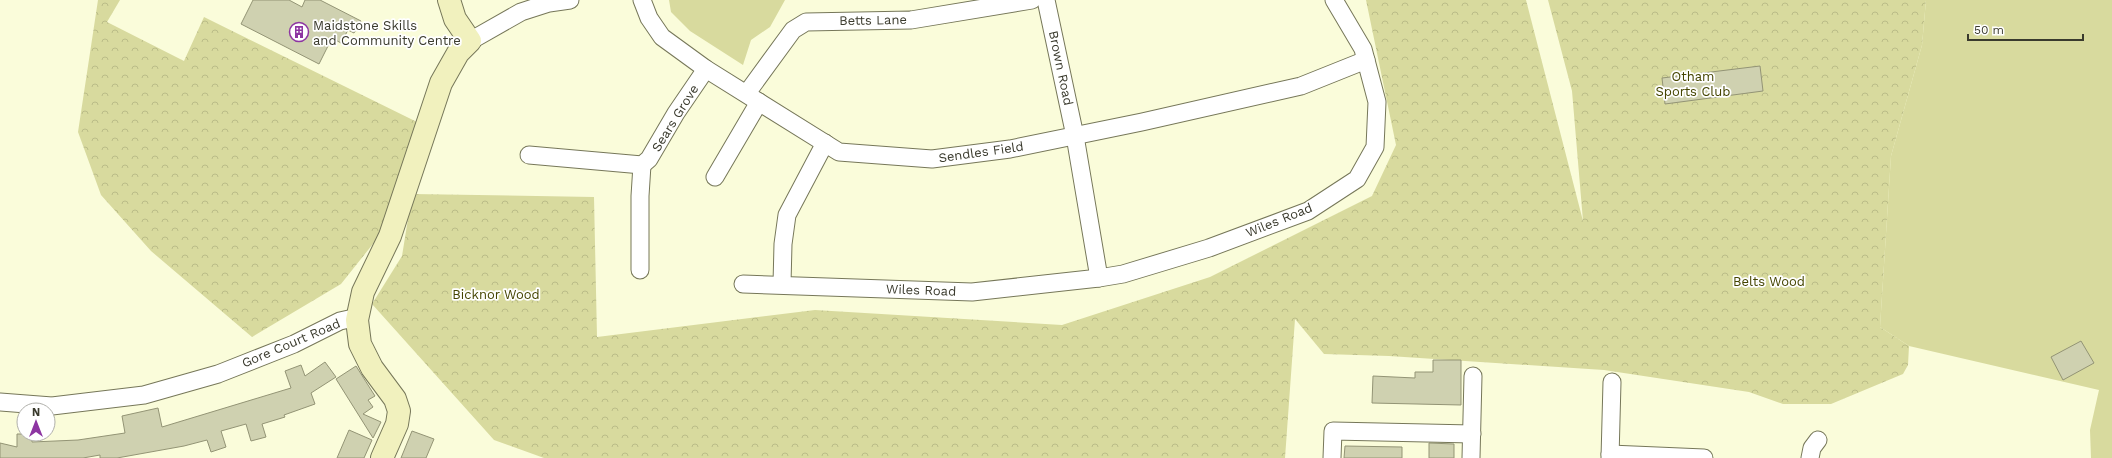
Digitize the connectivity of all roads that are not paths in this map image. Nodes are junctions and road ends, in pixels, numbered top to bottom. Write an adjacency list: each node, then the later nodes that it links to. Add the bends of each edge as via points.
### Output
1 (449, 0): 7 (street, via 455,19)
2 (570, 0): 7 (street, via 549,3 522,12)
3 (642, 0): 9 (street, Sendles Field, via 649,18 662,37)
4 (1032, 0): 10 (street, Betts Lane, via 911,20 806,22 792,30)
5 (1046, 0): 11 (street, Brown Road)
6 (1334, 0): 8 (street, via 1363,49)
7 (470, 40): 20 (street, Gore Court Road, via 458,53 442,83 390,236 363,292)
8 (1366, 60): 11 (street, Sendles Field, via 1301,86); 17 (street, Wiles Road, via 1377,102 1375,147 1357,179 1308,211 1209,248 1123,274)
9 (706, 69): 10 (street, Sendles Field); 14 (street, Sears Grove, via 676,112 649,159)
10 (753, 98): 12 (street, Sendles Field); 15 (street, Betts Lane)
11 (1075, 136): 12 (street, Sendles Field, via 1010,149 932,159 839,152); 17 (street)
12 (825, 143): 19 (street, via 787,215)
13 (529, 155): 14 (street, Sears Grove)
14 (642, 165): 16 (street, Sears Grove)
15 (715, 177)
16 (640, 270)
17 (1099, 278): 19 (street, Wiles Road, via 972,292)
18 (743, 284): 19 (street, Wiles Road)
19 (782, 284)
20 (357, 320): 23 (street, Gore Court Road, via 340,321 294,344 218,374 144,395 52,406); 27 (street, via 360,344 372,368 395,399 398,411 397,424)
21 (1473, 376): 24 (street)
22 (1612, 382): 26 (street)
23 (0, 402)
24 (1472, 434): 28 (street, via 1333,431); 29 (street)
25 (1818, 440): 31 (street, via 1812,448)
26 (1610, 456): 30 (street)
27 (382, 458)
28 (1332, 458)
29 (1471, 458)
30 (1704, 458)
31 (1810, 458)

